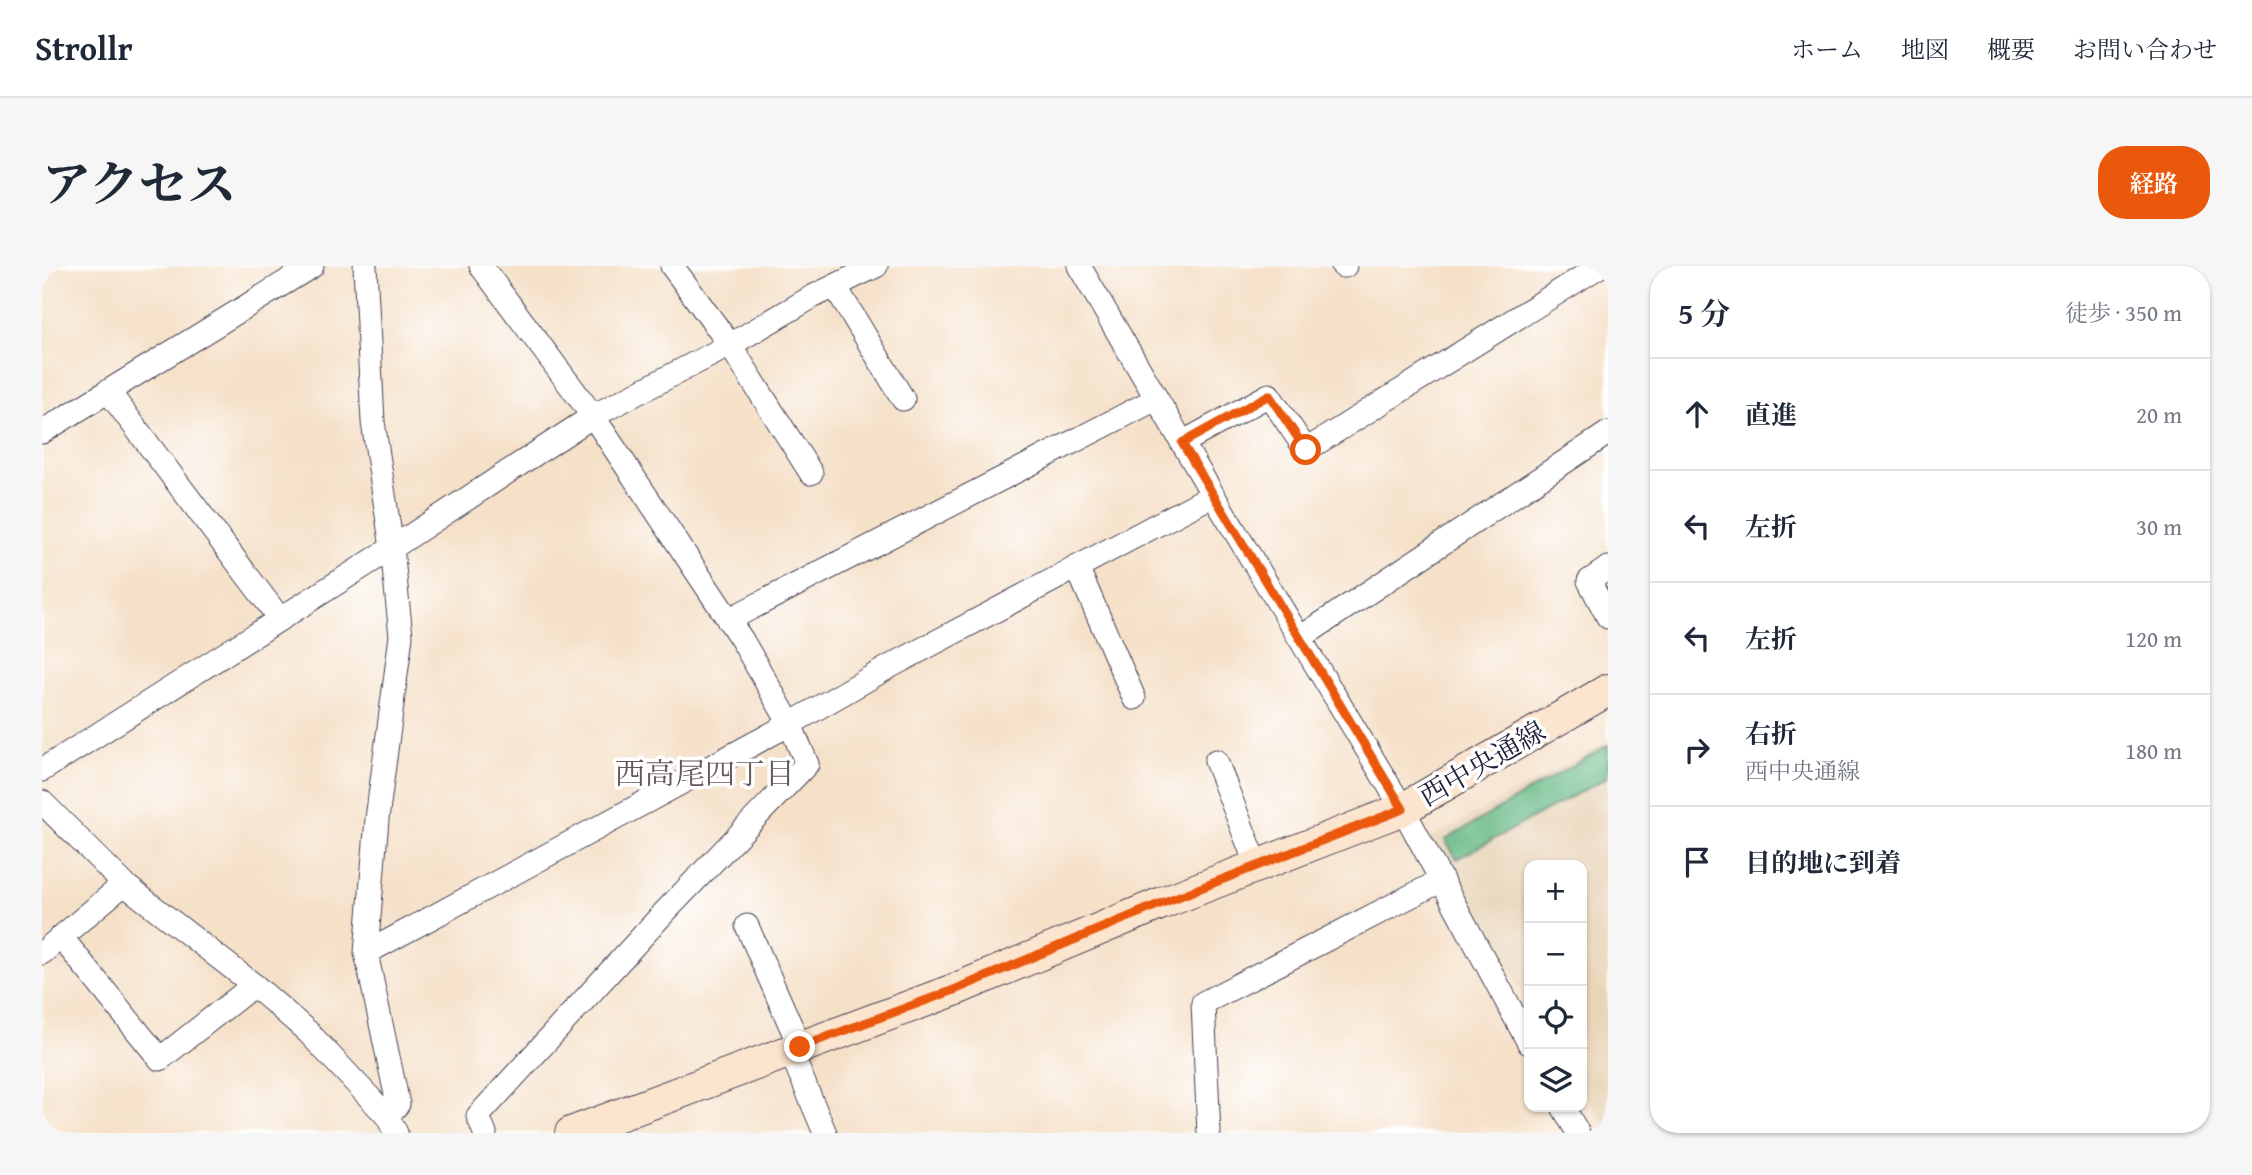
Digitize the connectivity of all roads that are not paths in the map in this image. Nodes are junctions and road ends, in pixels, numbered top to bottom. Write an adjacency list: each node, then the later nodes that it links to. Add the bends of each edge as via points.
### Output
1 (312, 266): 10 (street)
2 (365, 266): 19 (street, via 373,422)
3 (481, 266): 13 (street)
4 (672, 266): 9 (street)
5 (876, 266): 8 (street)
6 (1079, 266): 12 (street)
7 (1600, 266): 16 (street, via 1306,450 1269,395)
8 (835, 286): 9 (street); 11 (street)
9 (730, 345): 13 (street); 17 (street)
10 (108, 391): 14 (street); 23 (street)
11 (903, 399)
12 (1156, 399): 16 (street); 24 (street)
13 (593, 416): 19 (street); 24 (street)
14 (42, 432)
15 (1608, 433): 25 (street)
16 (1182, 443): 18 (street)
17 (811, 473)
18 (1213, 495): 20 (street); 25 (street)
19 (392, 548): 23 (street); 39 (street, via 401,636 377,819)
20 (1077, 567): 27 (street); 28 (street)
21 (1608, 568): 22 (street, via 1589,580)
22 (1608, 617)
23 (280, 619): 30 (street)
24 (728, 620): 28 (street)
25 (1300, 638): 32 (street)
26 (1608, 690): 32 (street, 西中央通線)
27 (1134, 698)
28 (790, 724): 39 (street); 45 (street, via 807,764 478,1116)
29 (1216, 761): 33 (street)
30 (42, 770)
31 (42, 802): 35 (street)
32 (1403, 809): 33 (street, 西中央通線); 34 (street)
33 (1257, 866): 42 (street, 西中央通線, via 954,990)
34 (1441, 880): 41 (street); 48 (street, via 1203,1003)
35 (124, 884): 37 (street); 40 (street)
36 (747, 926): 42 (street)
37 (61, 937): 38 (street); 40 (street, via 160,1059)
38 (42, 953)
39 (366, 953): 44 (street, via 397,1104)
40 (254, 985): 44 (street, via 308,1032)
41 (1524, 1034)
42 (795, 1049): 46 (street, 西中央通線); 47 (street)
43 (1566, 1112): 49 (street)
44 (391, 1124)
45 (485, 1133)
46 (570, 1133)
47 (825, 1133)
48 (1209, 1133)
49 (1578, 1133)

